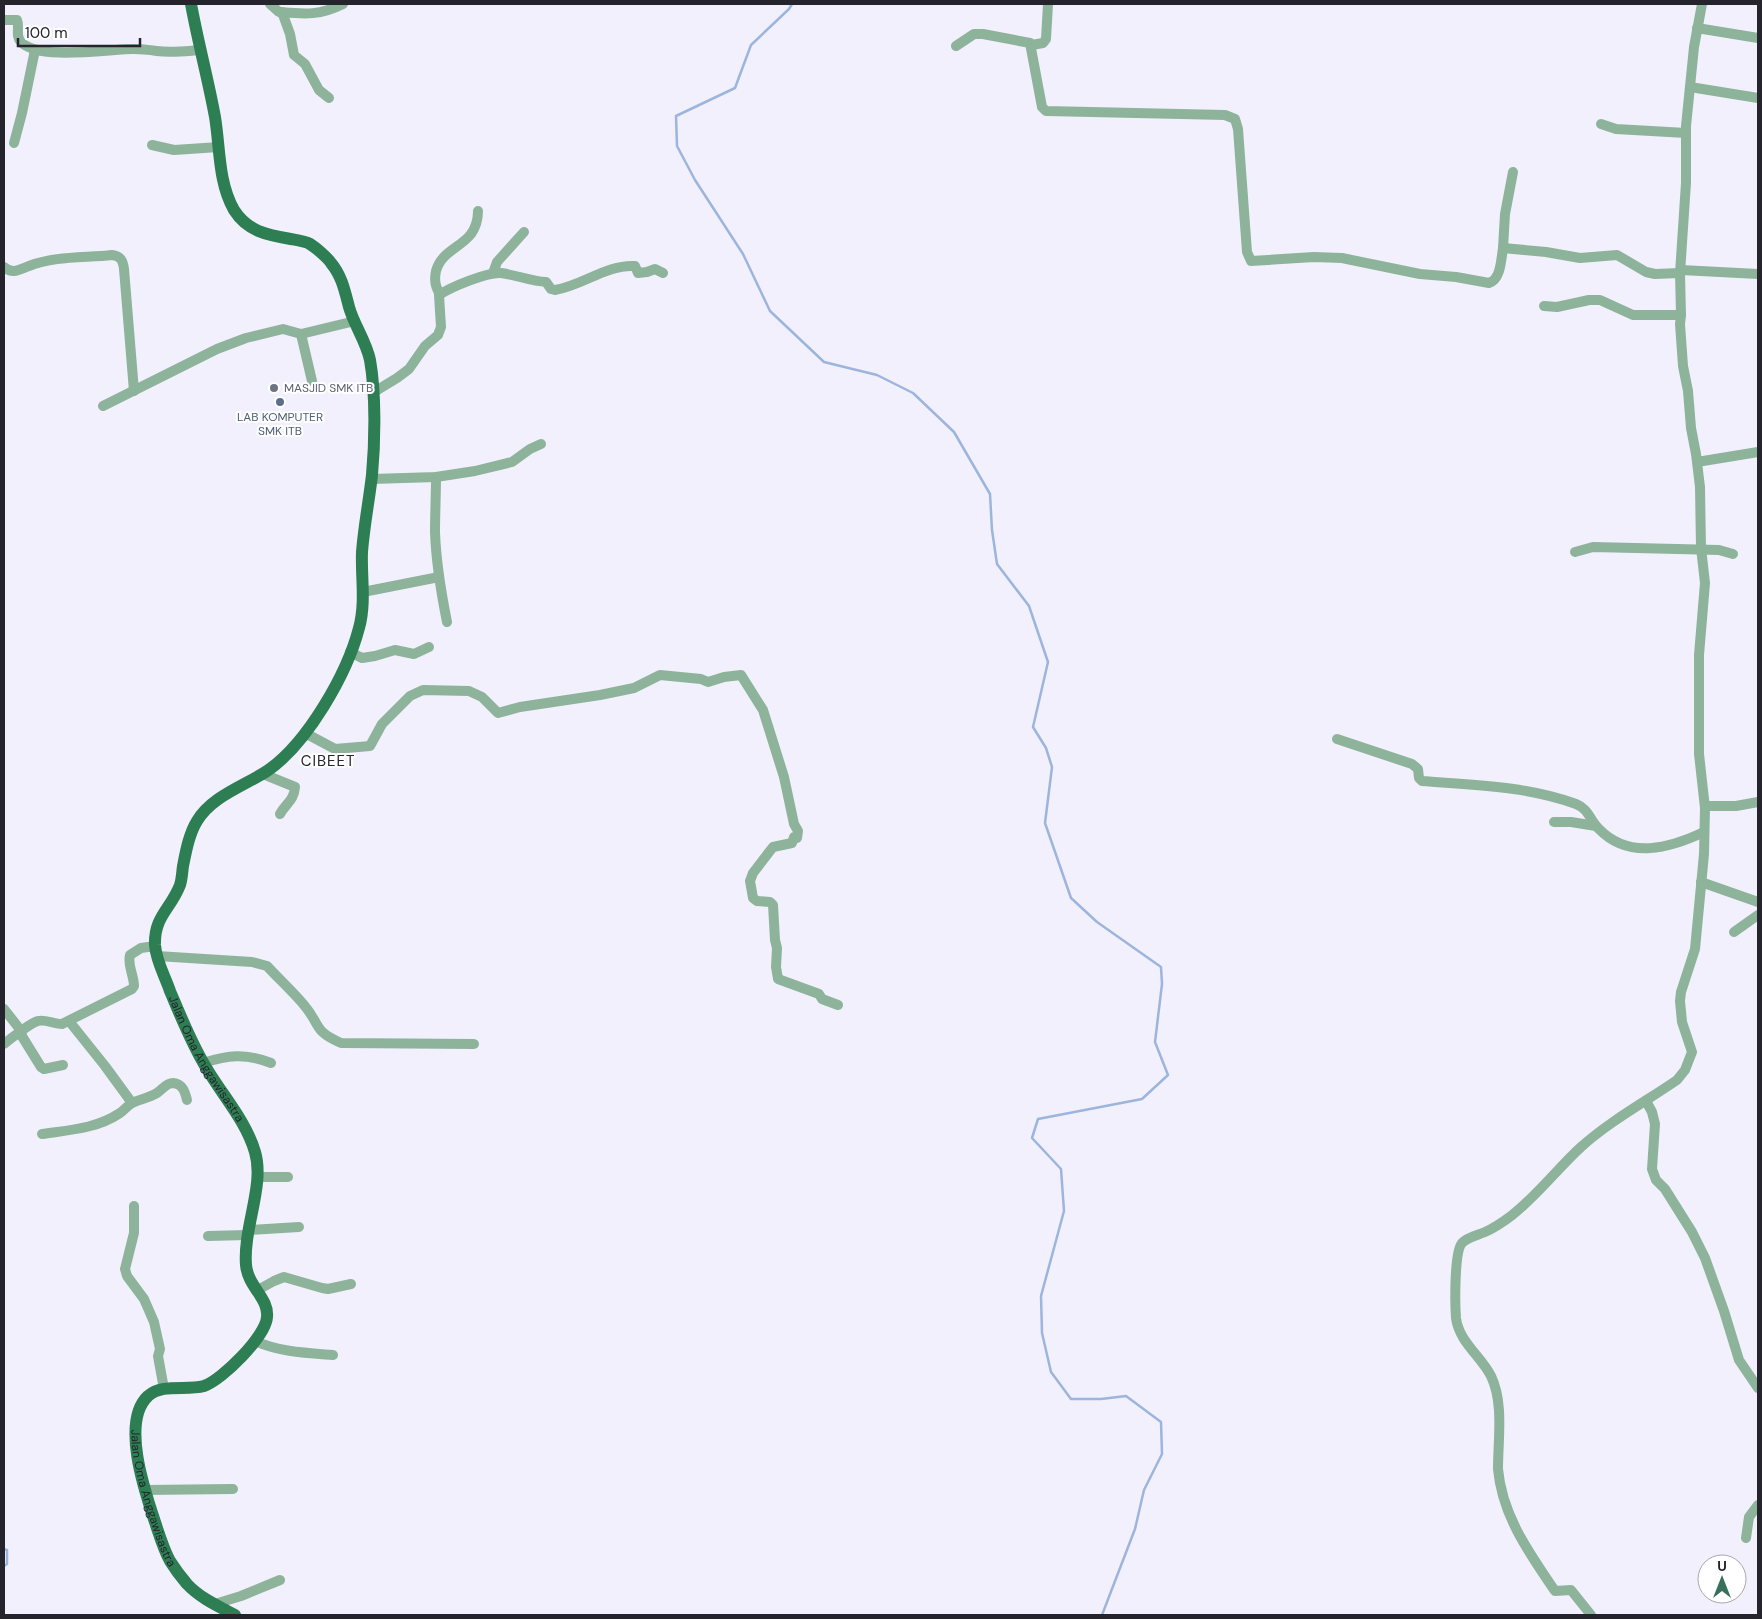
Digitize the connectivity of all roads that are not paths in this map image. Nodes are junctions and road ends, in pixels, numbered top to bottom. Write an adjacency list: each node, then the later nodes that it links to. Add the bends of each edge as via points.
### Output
1 (191, 4): 13 (main road)
2 (270, 4): 6 (street)
3 (343, 4): 6 (street, via 319,14)
4 (1048, 4): 10 (street, via 1046,39)
5 (1702, 4): 8 (street)
6 (282, 12): 15 (street, via 294,55 305,64 319,90)
7 (4, 20): 12 (street, via 17,20 20,41)
8 (1697, 28): 9 (street); 14 (street)
9 (1758, 38)
10 (1032, 45): 11 (street, via 1027,41 974,34); 25 (street, via 1044,110 1225,115 1235,119 1247,252 1251,260 1342,258 1420,274 1489,283 1497,277)
11 (956, 46)
12 (35, 50): 13 (street); 19 (street)
13 (200, 50): 21 (main road, via 210,88)
14 (1690, 87): 16 (street); 18 (street)
15 (329, 98)
16 (1758, 98)
17 (1601, 124): 18 (street, via 1616,129)
18 (1686, 133): 27 (street)
19 (14, 142)
20 (152, 145): 21 (street, via 174,150)
21 (219, 148): 34 (main road, via 228,197 239,218 257,232 306,242 315,247 332,263 346,290)
22 (1512, 172): 25 (street)
23 (478, 211): 31 (street, via 470,235 438,264 435,284)
24 (524, 232): 29 (street, via 497,262)
25 (1503, 248): 27 (street, via 1580,258 1617,255 1646,272)
26 (4, 267): 37 (street, via 16,271 52,260 120,257 124,269)
27 (1680, 272): 30 (street); 33 (street)
28 (663, 273): 29 (street, via 655,269 638,273 635,266 631,266 555,290 546,282)
29 (493, 274): 31 (street)
30 (1758, 274)
31 (440, 294): 38 (street, via 441,327 438,335 425,346 409,368)
32 (1544, 306): 33 (street, via 1600,300 1633,315)
33 (1681, 315): 42 (street, via 1681,348)
34 (355, 321): 35 (street); 38 (main road, via 367,348)
35 (301, 334): 36 (street); 37 (street, via 283,329 246,338)
36 (312, 380)
37 (134, 391): 39 (street)
38 (374, 392): 44 (main road)
39 (103, 406)
40 (540, 444): 43 (street, via 512,462)
41 (1758, 452): 42 (street)
42 (1697, 462): 45 (street)
43 (436, 477): 44 (street); 48 (street)
44 (372, 479): 49 (main road, via 362,556)
45 (1702, 550): 46 (street, via 1593,547); 47 (street); 57 (street, via 1705,583 1699,655 1699,745)
46 (1575, 552)
47 (1732, 554)
48 (439, 577): 49 (street); 50 (street)
49 (363, 592): 52 (main road, via 360,627)
50 (447, 622)
51 (428, 647): 52 (street, via 414,654 395,650 362,658)
52 (350, 652): 53 (main road, via 333,689)
53 (305, 733): 55 (main road, via 281,760); 67 (street, via 335,749 370,746 382,724 410,696 426,690 472,692 498,713 634,688 660,675 708,682 741,675 763,710 798,834 792,843 771,849 753,873 750,881 753,898 773,905 778,979 819,994 822,999)
54 (1337, 739): 60 (street, via 1412,764 1418,769 1422,781 1519,790 1576,804 1588,812)
55 (263, 774): 58 (street, via 295,787 294,797); 66 (main road, via 226,794 197,820 188,840 180,886 159,920)
56 (1758, 802): 57 (street)
57 (1705, 806): 61 (street)
58 (280, 814)
59 (1554, 822): 60 (street)
60 (1596, 826): 61 (street, via 1616,842 1641,849 1672,846)
61 (1704, 832): 62 (street)
62 (1701, 882): 63 (street); 77 (street, via 1696,946 1680,1000 1682,1022 1692,1052 1678,1080)
63 (1758, 902)
64 (1758, 916): 65 (street)
65 (1734, 932)
66 (156, 951): 69 (street, via 141,948 130,955 133,987); 72 (street, via 263,964 306,1008 319,1030 341,1043); 73 (main road, Jalan Oma Anggawisastra)
67 (838, 1005)
68 (4, 1009): 70 (street)
69 (69, 1021): 70 (street, via 56,1024 36,1021); 78 (street)
70 (21, 1032): 71 (street); 75 (street, via 41,1068)
71 (4, 1044)
72 (474, 1044)
73 (203, 1063): 74 (street, via 232,1055 260,1058); 80 (main road, Jalan Oma Anggawisastra, via 245,1127 256,1153)
74 (271, 1063)
75 (63, 1066)
76 (187, 1100): 78 (street, via 184,1090 175,1083)
77 (1646, 1101): 90 (street, via 1654,1124 1652,1169 1656,1180 1670,1196 1705,1258 1739,1360); 99 (street, via 1586,1144 1513,1215 1461,1244 1456,1263 1456,1319 1471,1350 1489,1372 1498,1396 1498,1469 1506,1508 1525,1546 1555,1590 1571,1590)
78 (132, 1103): 79 (street, via 100,1124)
79 (42, 1134)
80 (259, 1177): 81 (street); 84 (main road, Jalan Oma Anggawisastra)
81 (288, 1177)
82 (134, 1206): 91 (street, via 134,1233 126,1273 144,1299 154,1322)
83 (299, 1227): 84 (street)
84 (248, 1232): 85 (street); 87 (main road, Jalan Oma Anggawisastra, via 246,1269)
85 (208, 1236)
86 (351, 1284): 87 (street, via 328,1289 284,1277)
87 (256, 1291): 88 (main road, Jalan Oma Anggawisastra, via 268,1317 262,1334)
88 (255, 1341): 89 (street, via 273,1348); 91 (main road, Jalan Oma Anggawisastra, via 215,1381 202,1386)
89 (333, 1355)
90 (1758, 1388)
91 (164, 1389): 93 (main road, Jalan Oma Anggawisastra, via 148,1396 138,1416 136,1454)
92 (233, 1489): 93 (street)
93 (144, 1490): 97 (main road, Jalan Oma Anggawisastra, via 170,1560 192,1589)
94 (1758, 1505): 95 (street, via 1749,1517)
95 (1746, 1538)
96 (280, 1580): 97 (street)
97 (215, 1604): 98 (main road, Jalan Oma Anggawisastra)
98 (235, 1615)
99 (1591, 1615)

